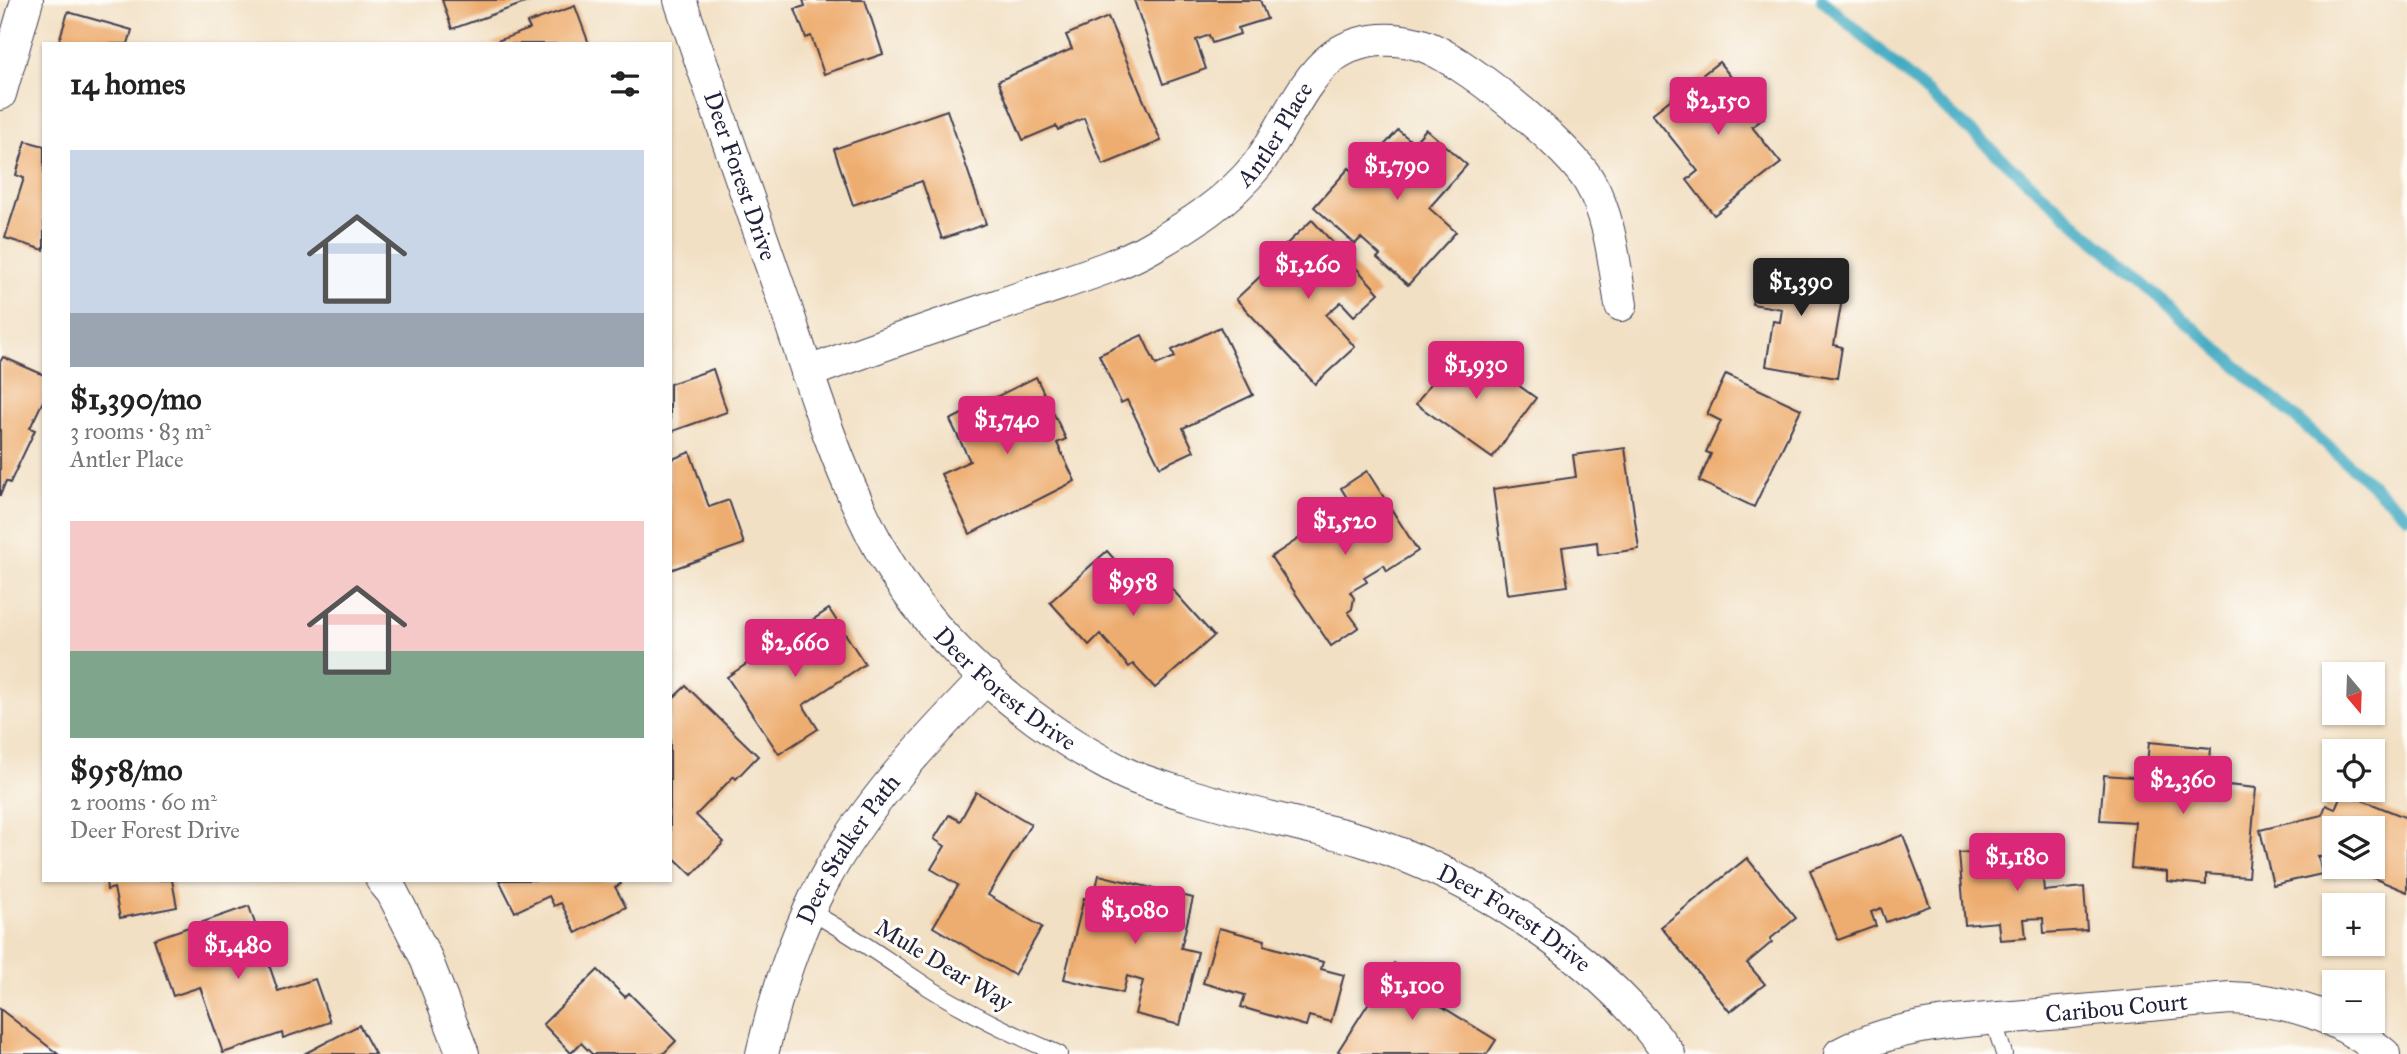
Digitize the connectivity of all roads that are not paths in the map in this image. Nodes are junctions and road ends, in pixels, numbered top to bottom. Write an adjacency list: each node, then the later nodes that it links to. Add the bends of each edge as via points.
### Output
1 (27, 0): 3 (street)
2 (680, 0): 5 (street, Deer Forest Drive)
3 (0, 94)
4 (1621, 305): 5 (street, Antler Place, via 1599,200 1587,178 1552,138 1457,64 1421,44 1371,41 1329,59 1256,166 1189,225 1147,250)
5 (807, 373): 6 (street, Deer Forest Drive, via 832,445 874,538 925,614)
6 (987, 677): 8 (street, Deer Stalker Path, via 863,818); 13 (street, Deer Forest Drive, via 1036,720 1125,774 1219,804 1361,839 1455,879 1544,933 1587,966 1621,997)
7 (384, 882): 10 (street, via 425,956)
8 (809, 911): 11 (street, Deer Stalker Path, via 792,951); 12 (lane, Mule Dear Way, via 954,1002)
9 (1993, 1019): 14 (street, Caribou Court, via 1896,1032); 15 (lane); 16 (street, Caribou Court, via 2262,999 2315,1011)
10 (463, 1054)
11 (762, 1054)
12 (1059, 1054)
13 (1669, 1054)
14 (1840, 1054)
15 (2004, 1054)
16 (2384, 1054)

